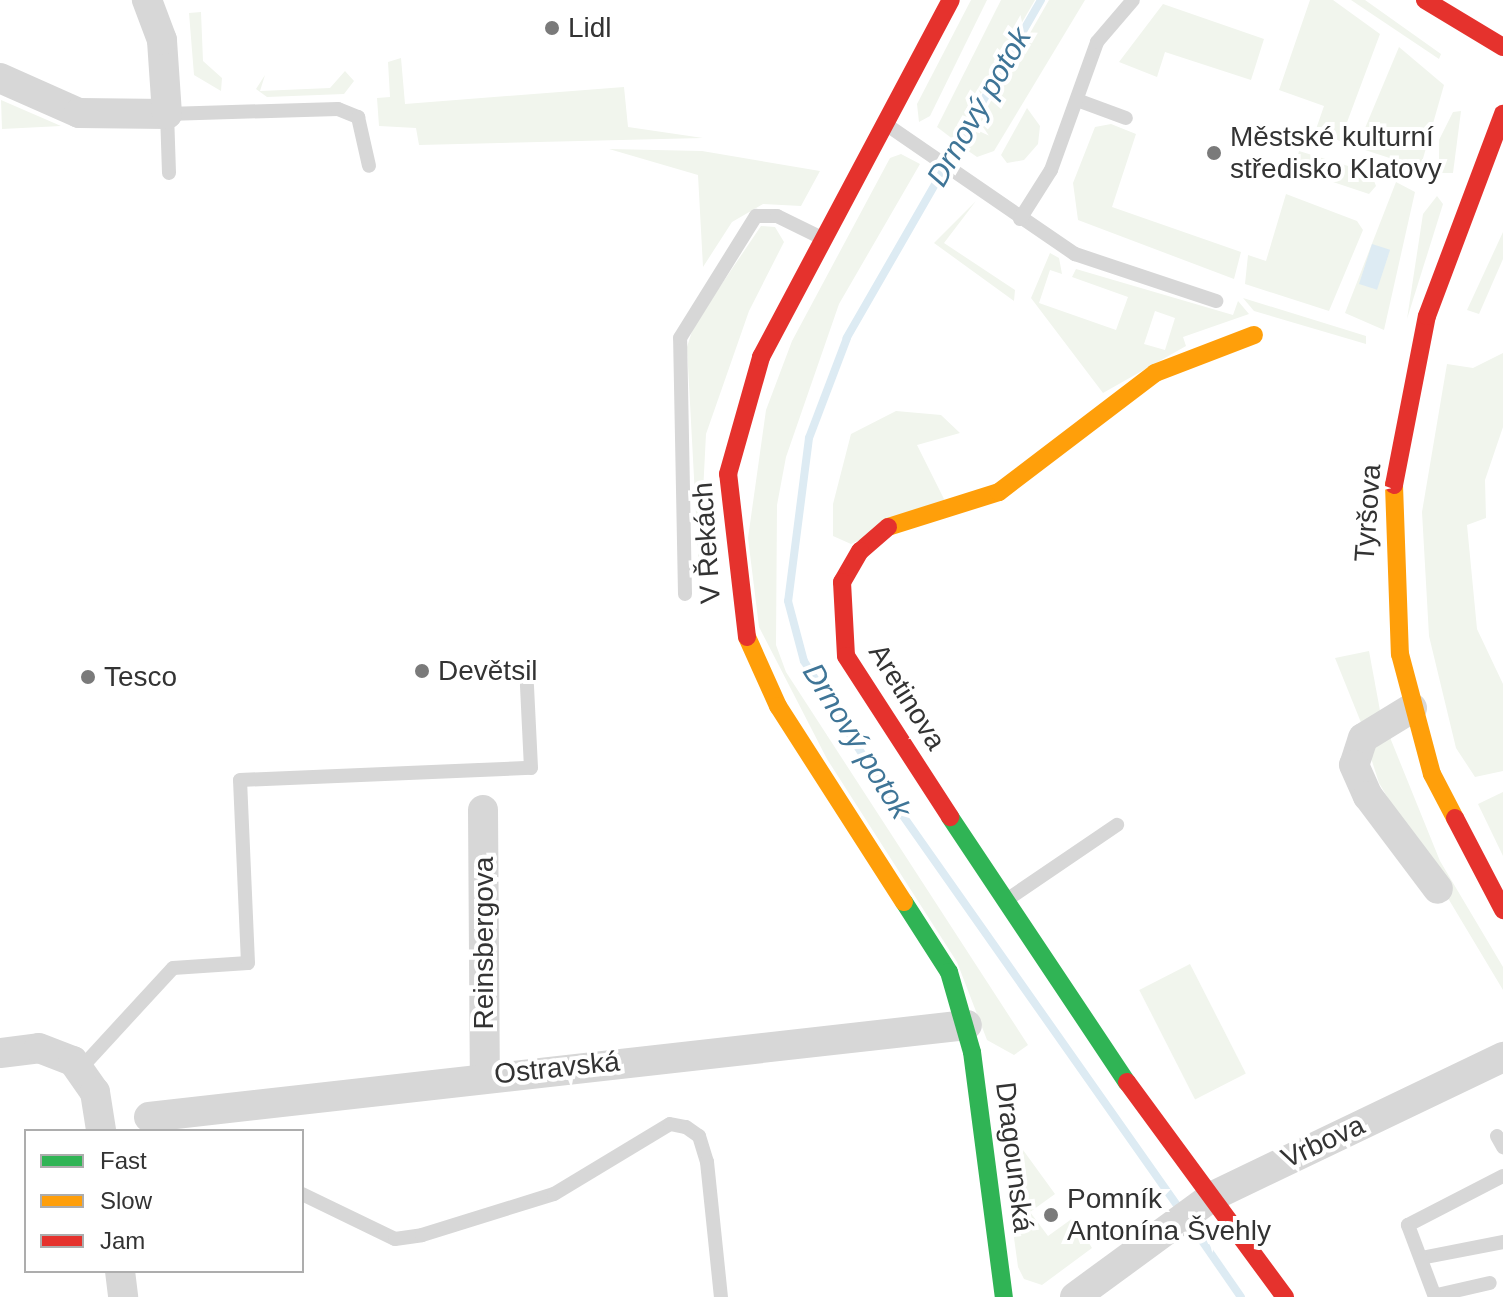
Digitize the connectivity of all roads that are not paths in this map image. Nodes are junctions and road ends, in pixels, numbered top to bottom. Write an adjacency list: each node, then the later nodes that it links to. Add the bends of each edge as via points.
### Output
1 (147, 0): 6 (street)
2 (171, 0): 6 (street)
3 (951, 0): 13 (street, V Řekách)
4 (1133, 0): 9 (lane, via 1097,42)
5 (1425, 0): 7 (street)
6 (162, 40): 10 (street)
7 (1503, 47)
8 (0, 78): 10 (street, via 79,113)
9 (1077, 100): 12 (lane); 16 (lane, via 1051,170)
10 (167, 114): 14 (lane, via 338,109 358,117); 15 (lane)
11 (1503, 114): 22 (street, Tyršova, via 1441,267 1393,491 1394,602)
12 (1126, 118)
13 (883, 122): 16 (lane, via 964,174); 17 (street, V Řekách)
14 (369, 166)
15 (169, 173)
16 (1020, 219): 18 (lane, via 1075,254)
17 (822, 238): 20 (lane, via 777,216 756,216 680,338); 28 (street, V Řekách, via 761,357 728,474 743,629 778,706 949,972)
18 (1216, 301)
19 (1254, 335): 26 (street, Aretinova, via 1155,373 999,492 897,520 860,551 842,582 846,656)
20 (685, 594)
21 (527, 685): 31 (lane, via 531,768 240,780 248,963 173,968)
22 (1412, 708): 25 (street, via 1363,738 1354,765 1368,796); 27 (street, Tyršova, via 1455,828)
23 (483, 810): 32 (street, Reinsbergova)
24 (1117, 825): 26 (lane)
25 (1438, 889)
26 (1005, 902): 37 (street, Aretinova)
27 (1503, 910)
28 (967, 1025): 32 (street, Ostravská); 45 (street, Dragounská)
29 (0, 1053): 31 (street, via 47,1049)
30 (1503, 1057): 37 (street, Vrbova)
31 (81, 1068): 34 (street)
32 (485, 1075): 33 (street, Ostravská)
33 (149, 1117)
34 (100, 1118)
35 (1503, 1176): 39 (lane, via 1408,1225)
36 (304, 1195): 44 (lane, via 395,1239 422,1235 554,1194 670,1124 686,1127 699,1136 707,1162)
37 (1207, 1199): 46 (street, Vrbova, via 1161,1227); 47 (street, Aretinova)
38 (1503, 1242): 39 (lane)
39 (1421, 1258): 42 (lane)
40 (120, 1273): 43 (street)
41 (1490, 1283): 42 (lane)
42 (1436, 1296)
43 (123, 1297)
44 (721, 1297)
45 (1004, 1297)
46 (1075, 1297)
47 (1285, 1297)

